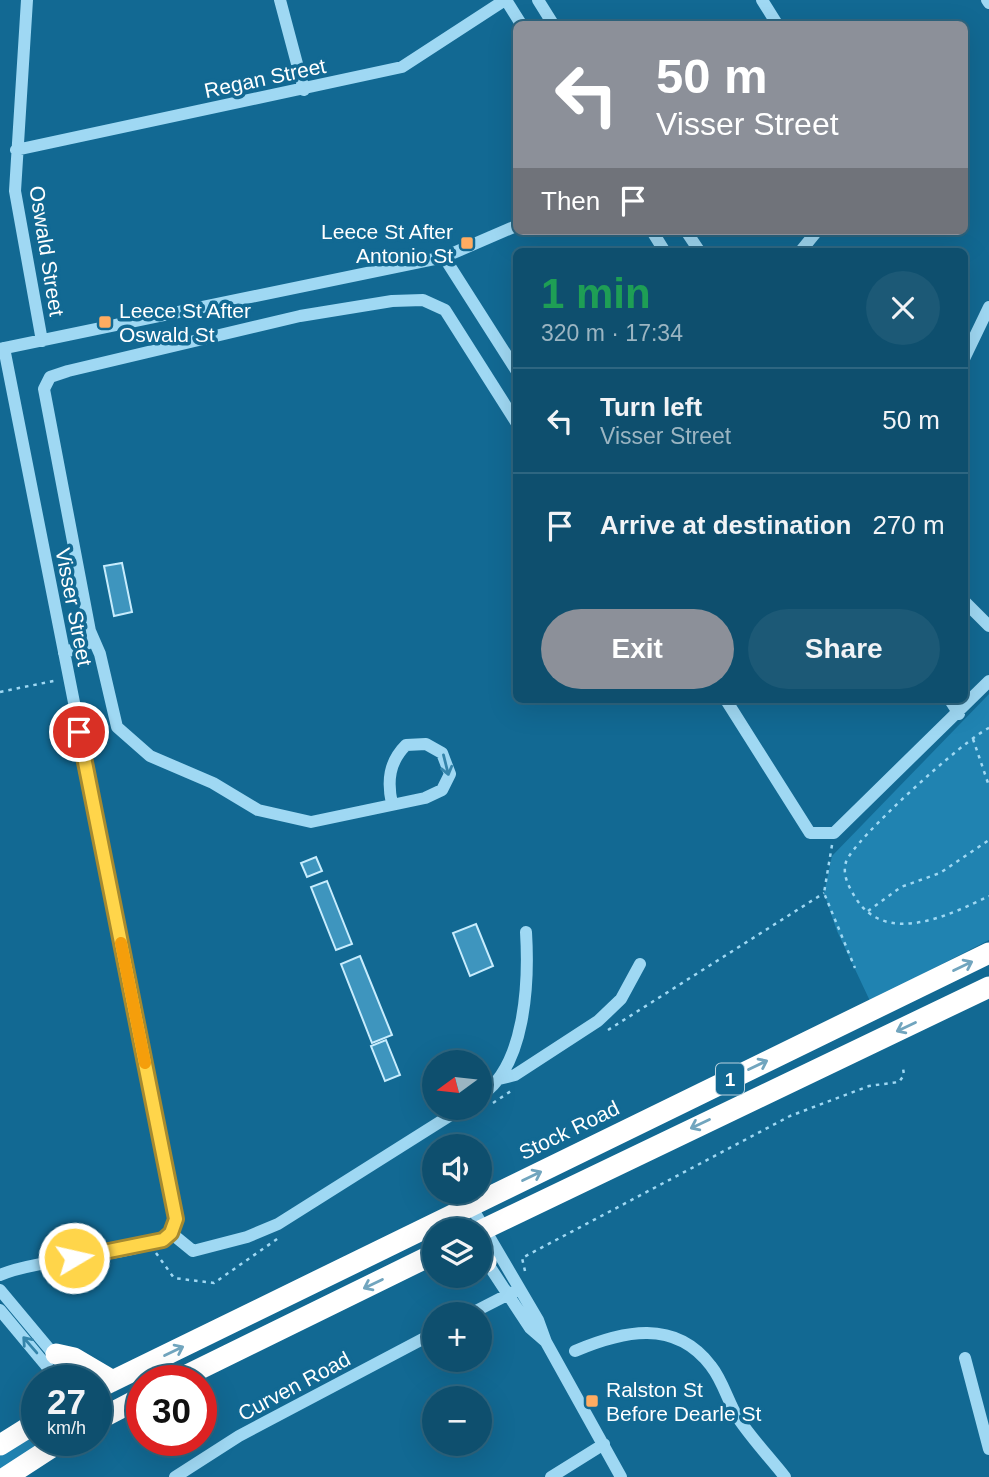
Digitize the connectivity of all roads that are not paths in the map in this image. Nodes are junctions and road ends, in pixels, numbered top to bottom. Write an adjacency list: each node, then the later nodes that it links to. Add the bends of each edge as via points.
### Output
1 (27, 0): 10 (street, Oswald Street)
2 (280, 0): 9 (street)
3 (505, 0): 6 (street); 9 (street, Regan Street, via 402,67)
4 (538, 0): 7 (street)
5 (762, 0): 8 (street)
6 (519, 21)
7 (552, 21)
8 (775, 21)
9 (304, 90): 10 (street, Regan Street)
10 (16, 150): 14 (street, Oswald Street, via 18,216)
11 (513, 227): 12 (street)
12 (444, 257): 14 (street); 17 (street)
13 (989, 307): 16 (street)
14 (42, 341): 15 (street)
15 (2, 348): 22 (street, Visser Street)
16 (968, 351)
17 (513, 365)
18 (513, 417): 21 (street, via 445,310 423,300 300,316 50,377 44,389)
19 (968, 605): 20 (street)
20 (989, 626)
21 (94, 641): 22 (street); 27 (street, via 117,727 150,756 213,783 258,810 311,822)
22 (64, 653): 37 (street, Visser Street, via 176,1219)
23 (989, 681): 26 (street)
24 (728, 703): 26 (street, via 810,832 834,833)
25 (952, 703): 26 (street)
26 (959, 714)
27 (392, 804): 27 (street, one-way to 27, via 393,759 406,745 426,744 443,752 450,774 442,790)
28 (526, 932): 32 (street, via 523,1014)
29 (989, 953): 35 (highway, Stock Road / 1, one-way to 29)
30 (640, 964): 32 (street, via 621,999 598,1021 515,1075)
31 (989, 987): 36 (highway, Stock Road / 1, one-way to 36)
32 (499, 1079): 33 (street)
33 (492, 1085)
34 (442, 1120): 37 (street, via 262,1232 193,1251)
35 (492, 1226)
36 (492, 1227)
37 (171, 1233): 42 (street, via 150,1245 23,1266)
38 (492, 1255): 43 (street)
39 (422, 1257): 57 (highway, Stock Road / 1, one-way to 39)
40 (422, 1260): 56 (highway, one-way to 56)
41 (492, 1268): 45 (street)
42 (0, 1275)
43 (519, 1289): 45 (street); 49 (street)
44 (0, 1290): 51 (street)
45 (506, 1296): 46 (street); 49 (street)
46 (492, 1303)
47 (0, 1310): 53 (street, one-way to 47)
48 (422, 1339): 64 (street, Curven Road, via 239,1436)
49 (545, 1342): 59 (street)
50 (575, 1351): 67 (street, via 618,1335 645,1331 692,1345 712,1367 738,1418)
51 (56, 1354): 54 (street); 55 (highway)
52 (965, 1358): 61 (street)
53 (46, 1365)
54 (64, 1365)
55 (82, 1365)
56 (208, 1365)
57 (112, 1382)
58 (21, 1432): 60 (highway)
59 (604, 1444): 65 (street); 66 (street)
60 (0, 1446)
61 (989, 1448)
62 (38, 1456): 63 (highway)
63 (6, 1477)
64 (175, 1477)
65 (551, 1477)
66 (621, 1477)
67 (785, 1477)

